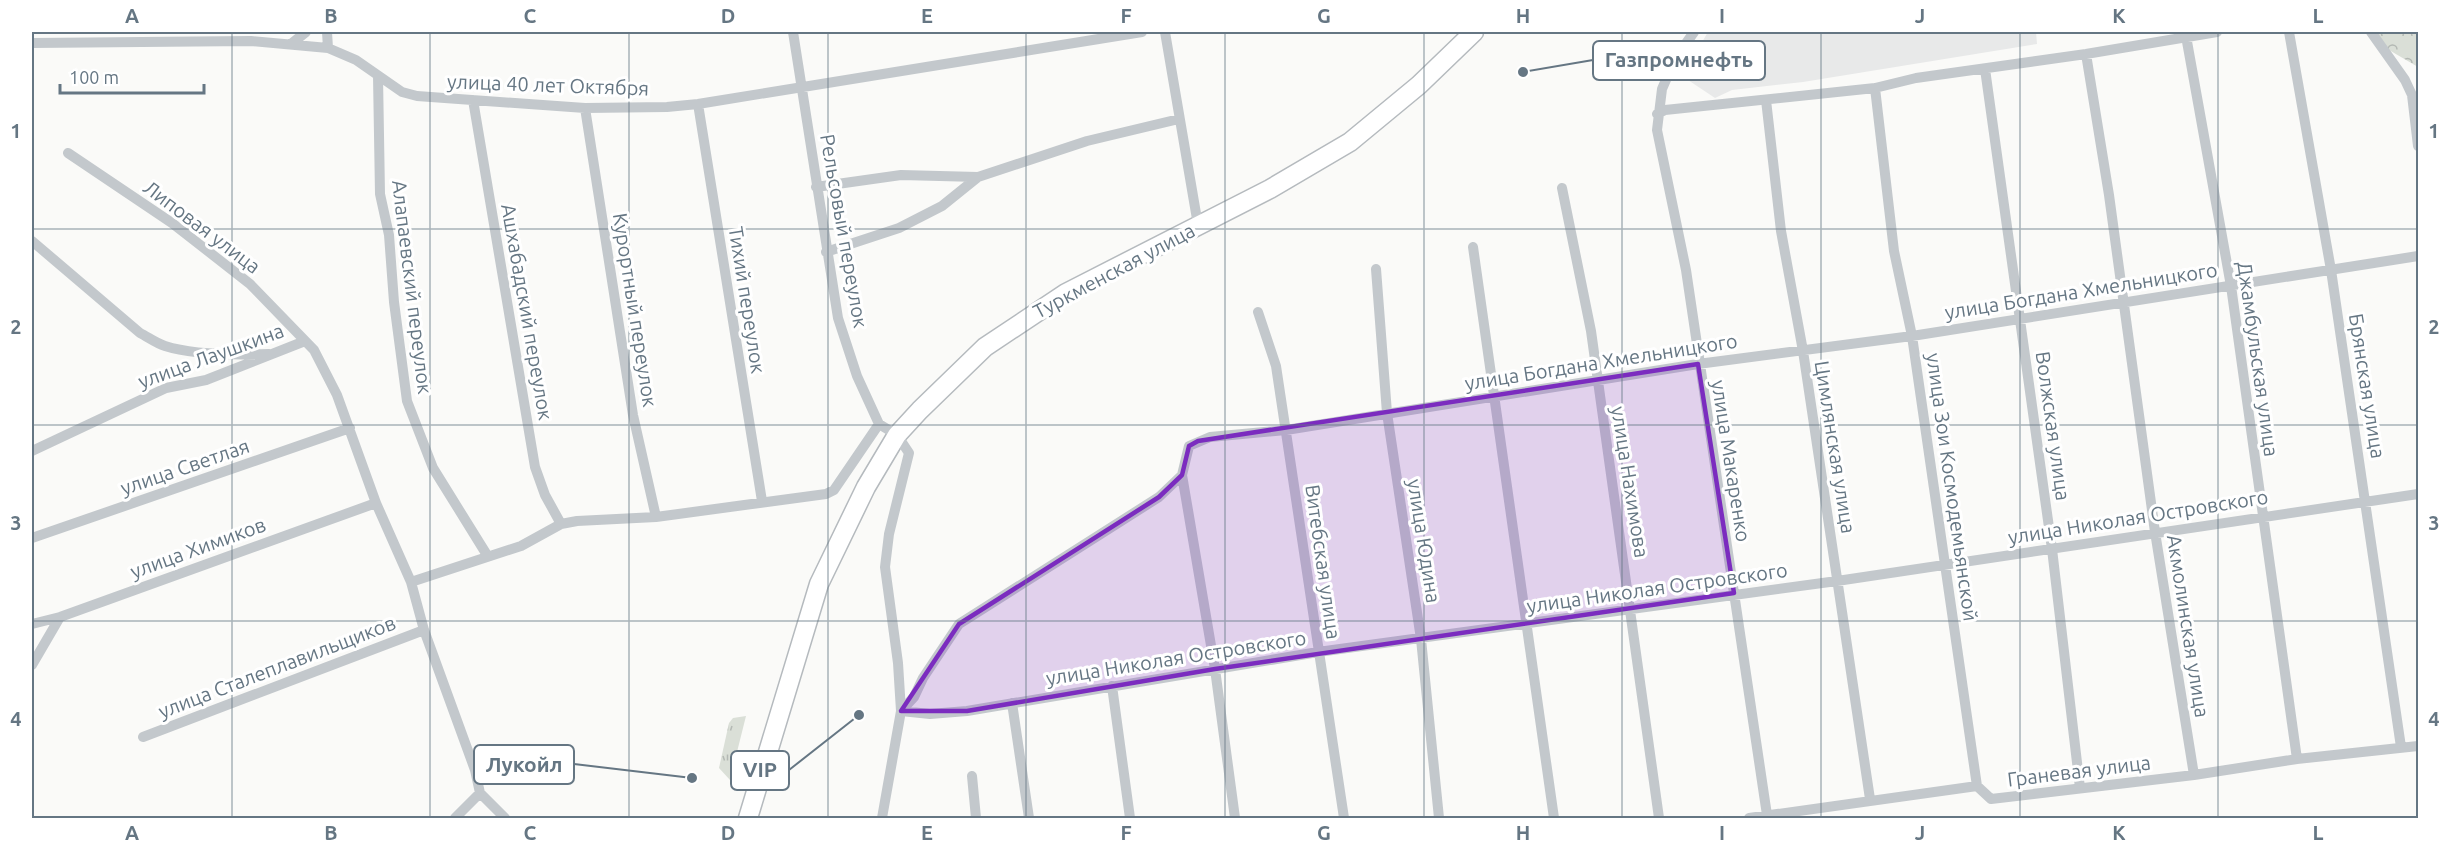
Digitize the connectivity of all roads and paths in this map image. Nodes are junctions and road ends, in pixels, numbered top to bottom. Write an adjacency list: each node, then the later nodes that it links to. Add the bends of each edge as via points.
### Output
1 (306, 32): 13 (street)
2 (327, 32): 14 (street)
3 (793, 32): 18 (street, Рельсовый переулок)
4 (1142, 32): 18 (street, улица 40 лет Октября)
5 (1165, 32): 25 (street)
6 (1474, 32): 31 (main road, Туркменская улица, via 1419,85 1350,142)
7 (1694, 32): 24 (street, улица Макаренко, via 1675,59 1662,89)
8 (2217, 32): 11 (street)
9 (2289, 32): 37 (street, Брянская улица)
10 (2371, 32): 26 (street, via 2412,95)
11 (2186, 36): 15 (street); 38 (street, Джамбульская улица)
12 (32, 43): 13 (street, улица 40 лет Октября)
13 (291, 44): 14 (street, улица 40 лет Октября)
14 (328, 48): 17 (street, улица 40 лет Октября, via 356,60)
15 (2086, 54): 16 (street); 39 (street, Акмолинская улица)
16 (1985, 69): 19 (street); 41 (street, Волжская улица)
17 (378, 76): 20 (street, улица 40 лет Октября, via 402,92 417,96); 66 (street, Алапаевский переулок, via 380,194 389,235 407,401 433,468)
18 (802, 88): 22 (street, улица 40 лет Октября); 29 (street, Рельсовый переулок)
19 (1875, 88): 21 (street); 42 (street, улица Зои Космодемьянской, via 1894,251)
20 (473, 100): 23 (street, улица 40 лет Октября); 62 (street, Ашхабадский переулок, via 535,467)
21 (1766, 100): 24 (street); 44 (street, Цимлянская улица, via 1780,231)
22 (698, 104): 23 (street, улица 40 лет Октября); 58 (street, Тихий переулок)
23 (585, 108): 61 (street, Курортный переулок, via 633,415)
24 (1657, 114): 46 (street, улица Макаренко, via 1686,270)
25 (1179, 119): 28 (street, via 1087,141); 31 (street)
26 (2418, 146)
27 (68, 153): 43 (street, Липовая улица, via 172,223 250,284)
28 (978, 177): 29 (street, via 901,175); 34 (street, via 942,206 899,228)
29 (816, 187): 34 (street, Рельсовый переулок)
30 (1562, 188): 47 (street, улица Нахимова, via 1591,330)
31 (1198, 225): 53 (main road, Туркменская улица, via 1066,293 1011,328 959,370)
32 (32, 241): 45 (street, via 140,333 166,347)
33 (1473, 247): 48 (street)
34 (826, 252): 50 (street, Рельсовый переулок, via 838,318 857,376)
35 (2418, 256): 37 (street, улица Богдана Хмельницкого)
36 (1376, 269): 49 (street, улица Юдина)
37 (2331, 270): 38 (street, улица Богдана Хмельницкого); 57 (street, Брянская улица)
38 (2230, 286): 39 (street, улица Богдана Хмельницкого); 60 (street, Джамбульская улица)
39 (2124, 302): 41 (street, улица Богдана Хмельницкого); 63 (street, Акмолинская улица)
40 (1258, 312): 52 (street, Витебская улица, via 1276,366)
41 (2019, 320): 42 (street, улица Богдана Хмельницкого); 65 (street, Волжская улица)
42 (1912, 336): 44 (street, улица Богдана Хмельницкого); 67 (street, улица Зои Космодемьянской)
43 (305, 341): 45 (street, улица Лаушкина); 51 (street, Липовая улица, via 323,365)
44 (1803, 351): 46 (street, улица Богдана Хмельницкого); 68 (street, Цимлянская улица)
45 (275, 354): 54 (street, улица Лаушкина, via 206,380 166,388)
46 (1698, 364): 47 (street, улица Богдана Хмельницкого); 70 (street, улица Макаренко)
47 (1596, 381): 48 (street, улица Богдана Хмельницкого); 71 (street, улица Нахимова)
48 (1492, 396): 49 (street, улица Богдана Хмельницкого); 74 (street)
49 (1387, 413): 52 (street, улица Богдана Хмельницкого); 76 (street, улица Юдина)
50 (879, 424): 53 (street); 58 (street, via 834,490 818,496)
51 (350, 429): 59 (street, Липовая улица); 64 (street, улица Светлая)
52 (1286, 430): 55 (street, улица Богдана Хмельницкого, via 1198,441 1189,447); 77 (street, Витебская улица)
53 (897, 435): 82 (street, via 909,453 885,567); 96 (main road, Туркменская улица, via 844,527 819,584)
54 (32, 451)
55 (1182, 475): 79 (street); 82 (street, via 1159,497 959,624 914,697)
56 (2418, 494): 57 (street, улица Николая Островского)
57 (2367, 500): 60 (street, улица Николая Островского); 85 (street, Брянская улица)
58 (762, 501): 61 (street)
59 (376, 503): 69 (street, Липовая улица); 72 (street, улица Химиков)
60 (2263, 516): 63 (street, улица Николая Островского); 86 (street, Джамбульская улица)
61 (656, 517): 62 (street)
62 (561, 524): 66 (street, via 521,546)
63 (2155, 532): 65 (street, улица Николая Островского); 87 (street, Акмолинская улица)
64 (32, 538)
65 (2052, 549): 67 (street, улица Николая Островского); 90 (street, Волжская улица)
66 (487, 555): 69 (street)
67 (1946, 564): 68 (street, улица Николая Островского); 89 (street, улица Зои Космодемьянской)
68 (1837, 581): 70 (street, улица Николая Островского); 92 (street, Цимлянская улица)
69 (411, 582): 75 (street, Липовая улица)
70 (1734, 594): 71 (street, улица Николая Островского); 93 (street, улица Макаренко)
71 (1631, 610): 74 (street, улица Николая Островского); 105 (street, улица Нахимова)
72 (60, 617): 73 (street, улица Химиков); 78 (street)
73 (32, 624)
74 (1528, 625): 76 (street, улица Николая Островского); 104 (street)
75 (424, 630): 83 (street, улица Сталеплавильщиков); 91 (street, Липовая улица)
76 (1421, 639): 77 (street, улица Николая Островского); 103 (street, улица Юдина)
77 (1318, 652): 79 (street, улица Николая Островского); 102 (street, Витебская улица)
78 (32, 665)
79 (1215, 669): 80 (street, улица Николая Островского); 101 (street)
80 (1112, 686): 81 (street, улица Николая Островского); 100 (street)
81 (1012, 703): 82 (street, улица Николая Островского, via 930,714); 99 (street)
82 (901, 711): 97 (street)
83 (143, 736)
84 (2418, 746): 85 (street, Граневая улица)
85 (2401, 747): 86 (street, Граневая улица)
86 (2297, 759): 87 (street, Граневая улица)
87 (2194, 775): 90 (street, Граневая улица)
88 (972, 776): 98 (street)
89 (1977, 786): 90 (street, Граневая улица, via 1991,799); 92 (street)
90 (2080, 788)
91 (480, 793): 94 (street); 95 (street)
92 (1870, 799): 93 (street)
93 (1767, 815): 106 (street)
94 (455, 819)
95 (505, 819)
96 (748, 819)
97 (882, 819)
98 (976, 819)
99 (1029, 819)
100 (1130, 819)
101 (1235, 819)
102 (1344, 819)
103 (1439, 819)
104 (1554, 819)
105 (1659, 819)
106 (1749, 819)

